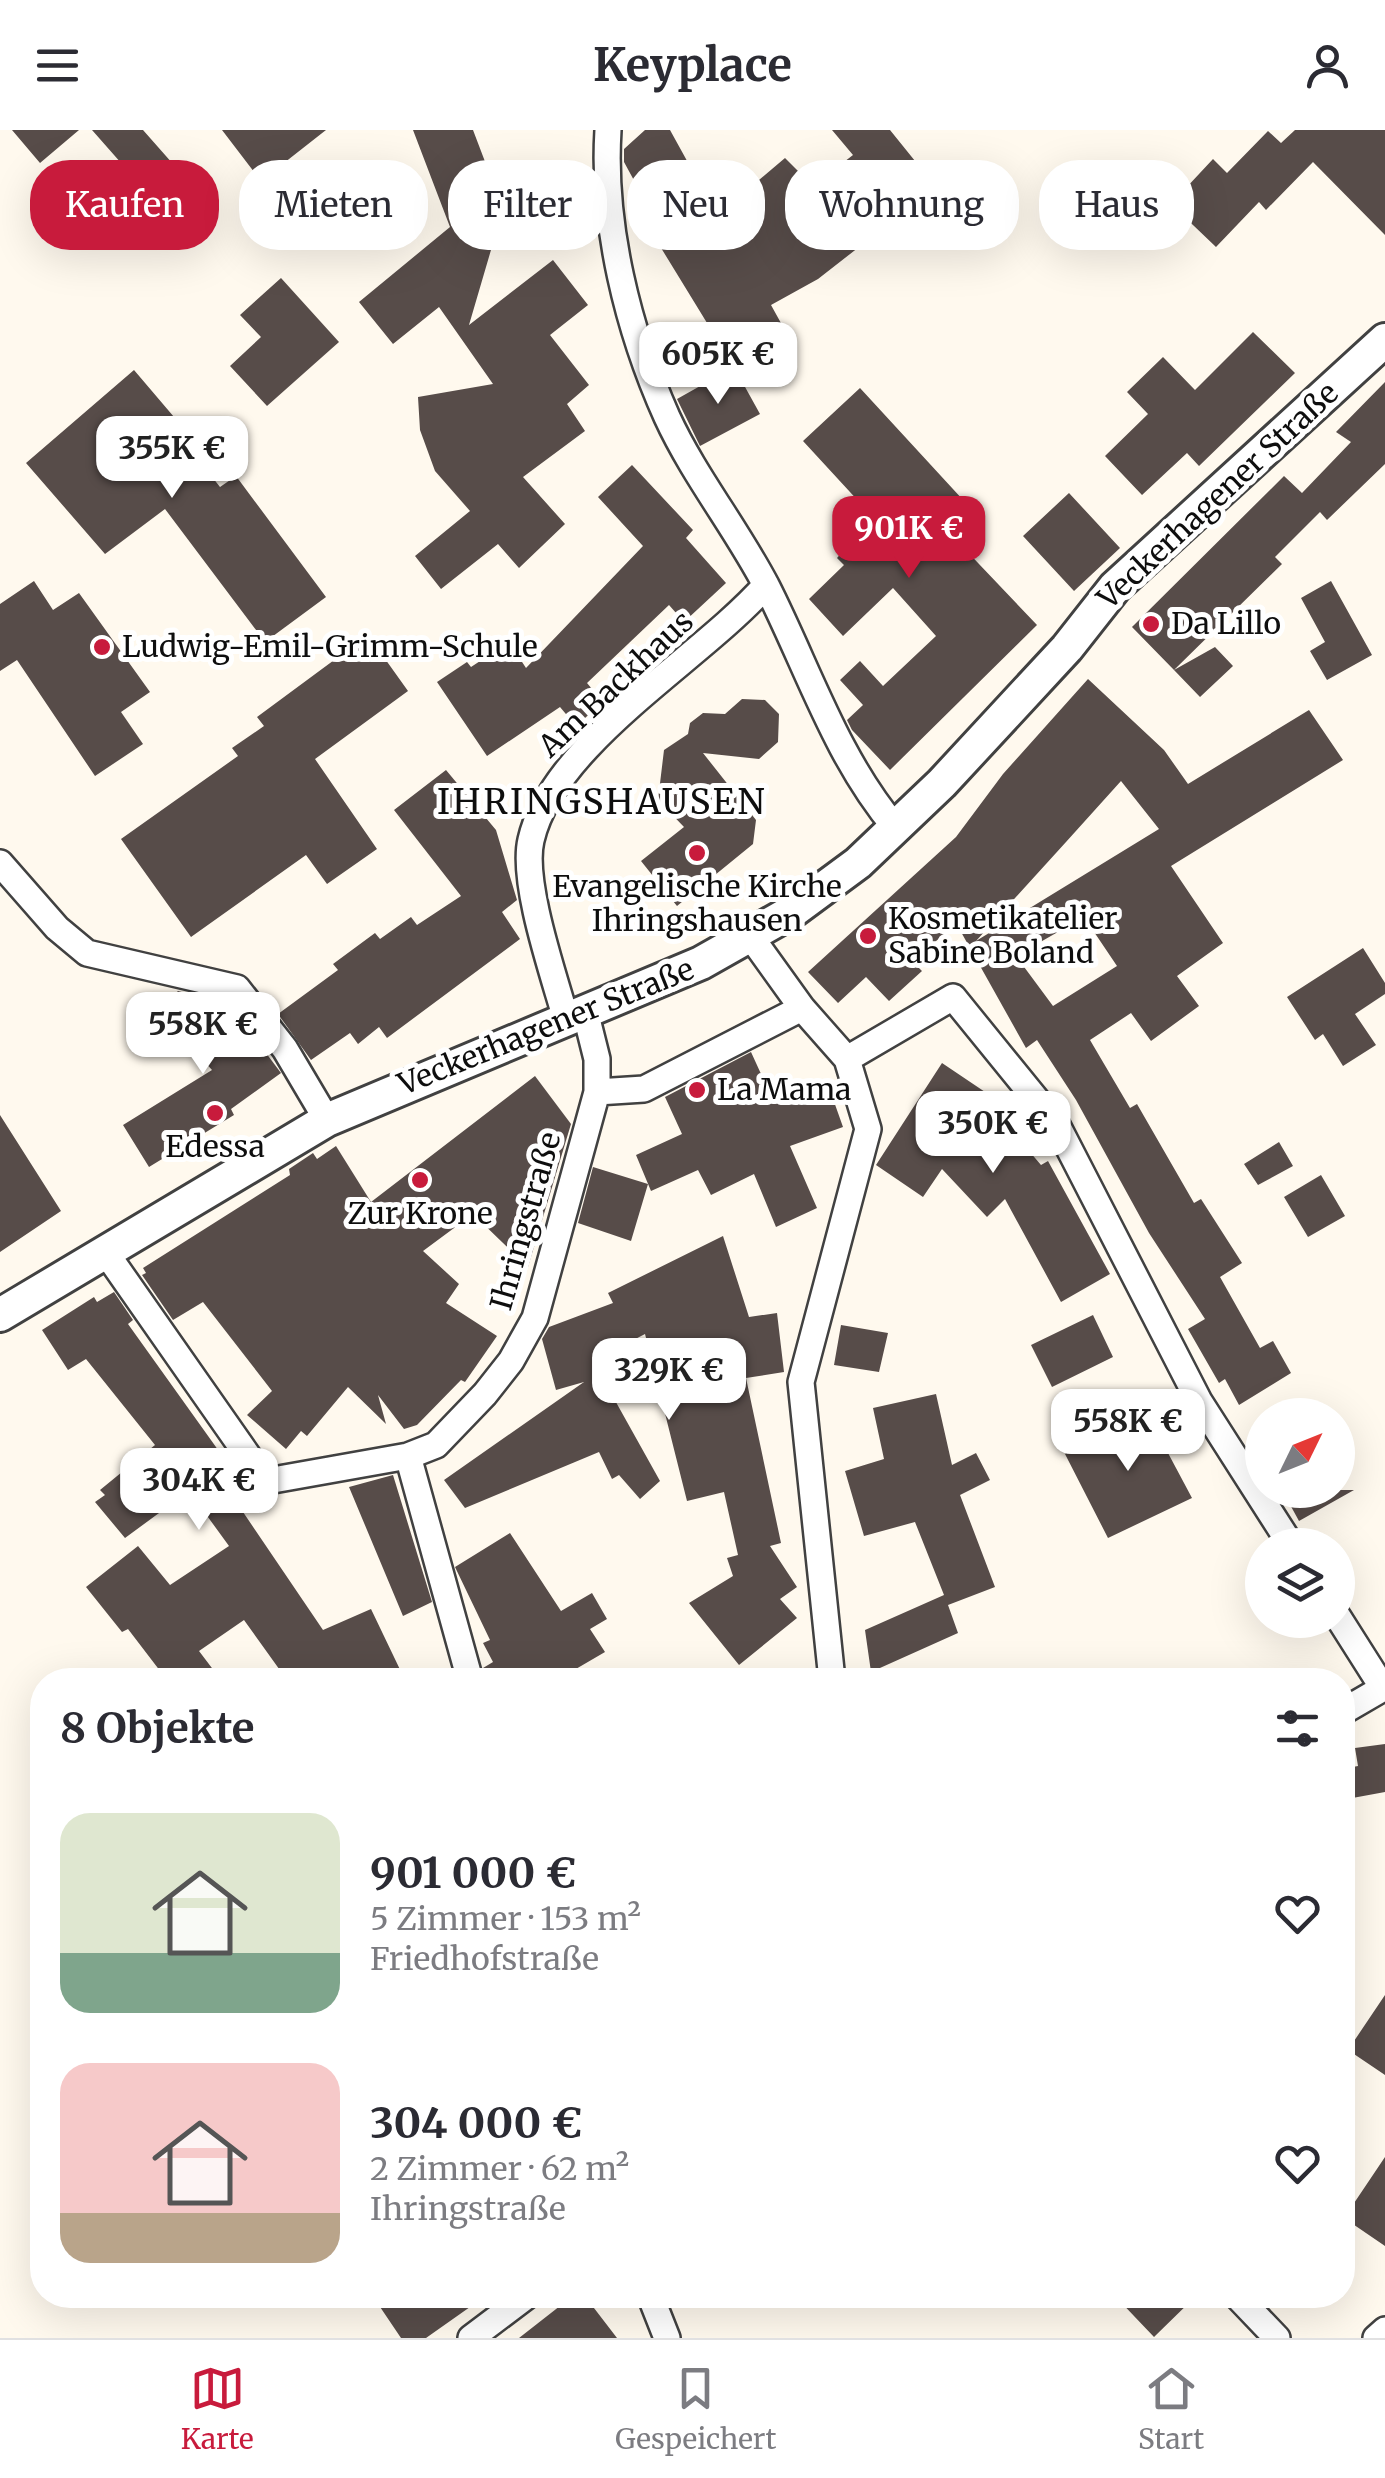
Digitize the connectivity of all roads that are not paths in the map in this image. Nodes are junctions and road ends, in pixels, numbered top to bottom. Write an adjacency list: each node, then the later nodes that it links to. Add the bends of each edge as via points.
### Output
1 (608, 130): 3 (street, via 609,215 634,321 668,418)
2 (1385, 340): 4 (street, Veckerhagener Straße, via 1115,587 1068,648)
3 (766, 585): 4 (street, via 870,797); 8 (street, Am Backhaus, via 578,755 549,798 530,842 537,911)
4 (895, 826): 6 (street, Veckerhagener Straße, via 858,863)
5 (0, 863): 11 (street, via 88,953 236,988 285,1049)
6 (752, 937): 7 (street); 8 (street, Veckerhagener Straße)
7 (802, 1008): 9 (street); 10 (street, via 644,1089)
8 (576, 1015): 10 (street, Ihringstraße, via 597,1059); 11 (street, Veckerhagener Straße)
9 (847, 1059): 15 (street, via 953,997 1057,1125 1199,1401); 18 (street, via 868,1129 801,1382)
10 (597, 1092): 14 (street, Ihringstraße, via 535,1318 485,1394 436,1444)
11 (326, 1120): 12 (street, Veckerhagener Straße)
12 (104, 1250): 13 (street, Veckerhagener Straße); 14 (street, Ihringstraße, via 255,1466 273,1480)
13 (0, 1315)
14 (408, 1456): 17 (street)
15 (1281, 1528)
16 (1352, 1638): 19 (street)
17 (467, 1668)
18 (831, 1668)
19 (1384, 1688): 20 (street)
20 (1355, 1705)
21 (511, 2308): 25 (street)
22 (655, 2308): 26 (street)
23 (1248, 2308): 27 (street)
24 (1385, 2330): 28 (street)
25 (471, 2338)
26 (666, 2338)
27 (1277, 2338)
28 (1376, 2338)

